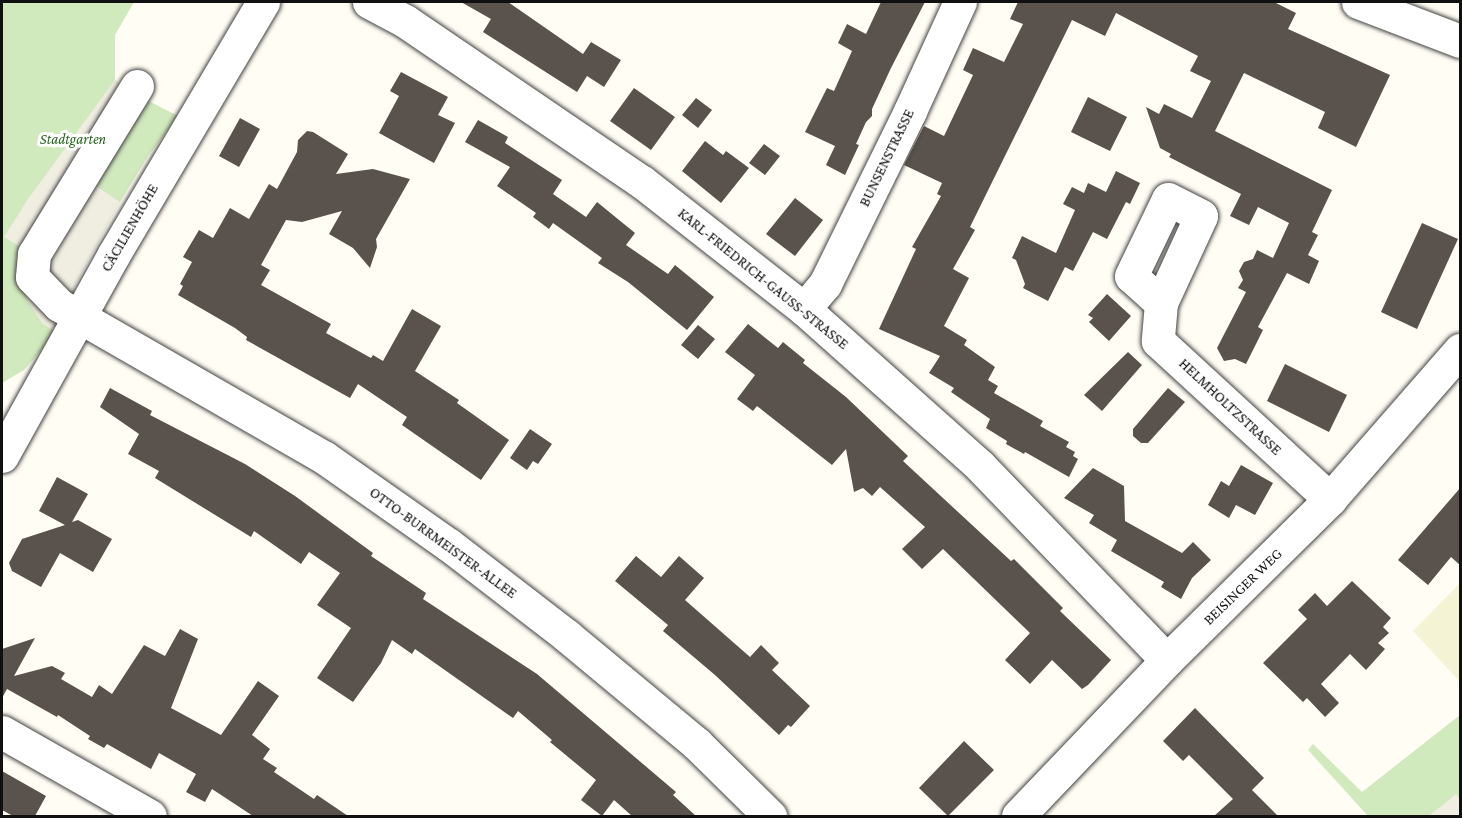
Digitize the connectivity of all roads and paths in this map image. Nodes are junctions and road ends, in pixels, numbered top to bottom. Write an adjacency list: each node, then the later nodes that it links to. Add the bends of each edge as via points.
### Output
1 (262, 2): 9 (street, CÄCILIENHÖHE)
2 (369, 2): 8 (street, KARL-FRIEDRICH-GAUSS-STRASSE, via 405,21 642,182)
3 (960, 2): 8 (street, BUNSENSTRASSE, via 825,284)
4 (1358, 2): 5 (street)
5 (1461, 41)
6 (137, 86): 9 (street, OTTO-BURRMEISTER-ALLEE, via 34,254 32,277 59,305)
7 (1161, 303): 13 (street, HELMHOLTZSTRASSE, via 1158,341)
8 (804, 309): 14 (street, KARL-FRIEDRICH-GAUSS-STRASSE, via 980,466)
9 (81, 317): 11 (street, CÄCILIENHÖHE); 17 (street, OTTO-BURRMEISTER-ALLEE, via 325,458 449,545 697,744)
10 (1461, 350): 13 (street, BEISINGER WEG)
11 (15, 413): 12 (street, CÄCILIENHÖHE)
12 (2, 456)
13 (1330, 499): 14 (street, BEISINGER WEG)
14 (1167, 660): 18 (street, BEISINGER WEG)
15 (2, 732): 16 (street)
16 (150, 816)
17 (770, 816)
18 (1018, 816)

